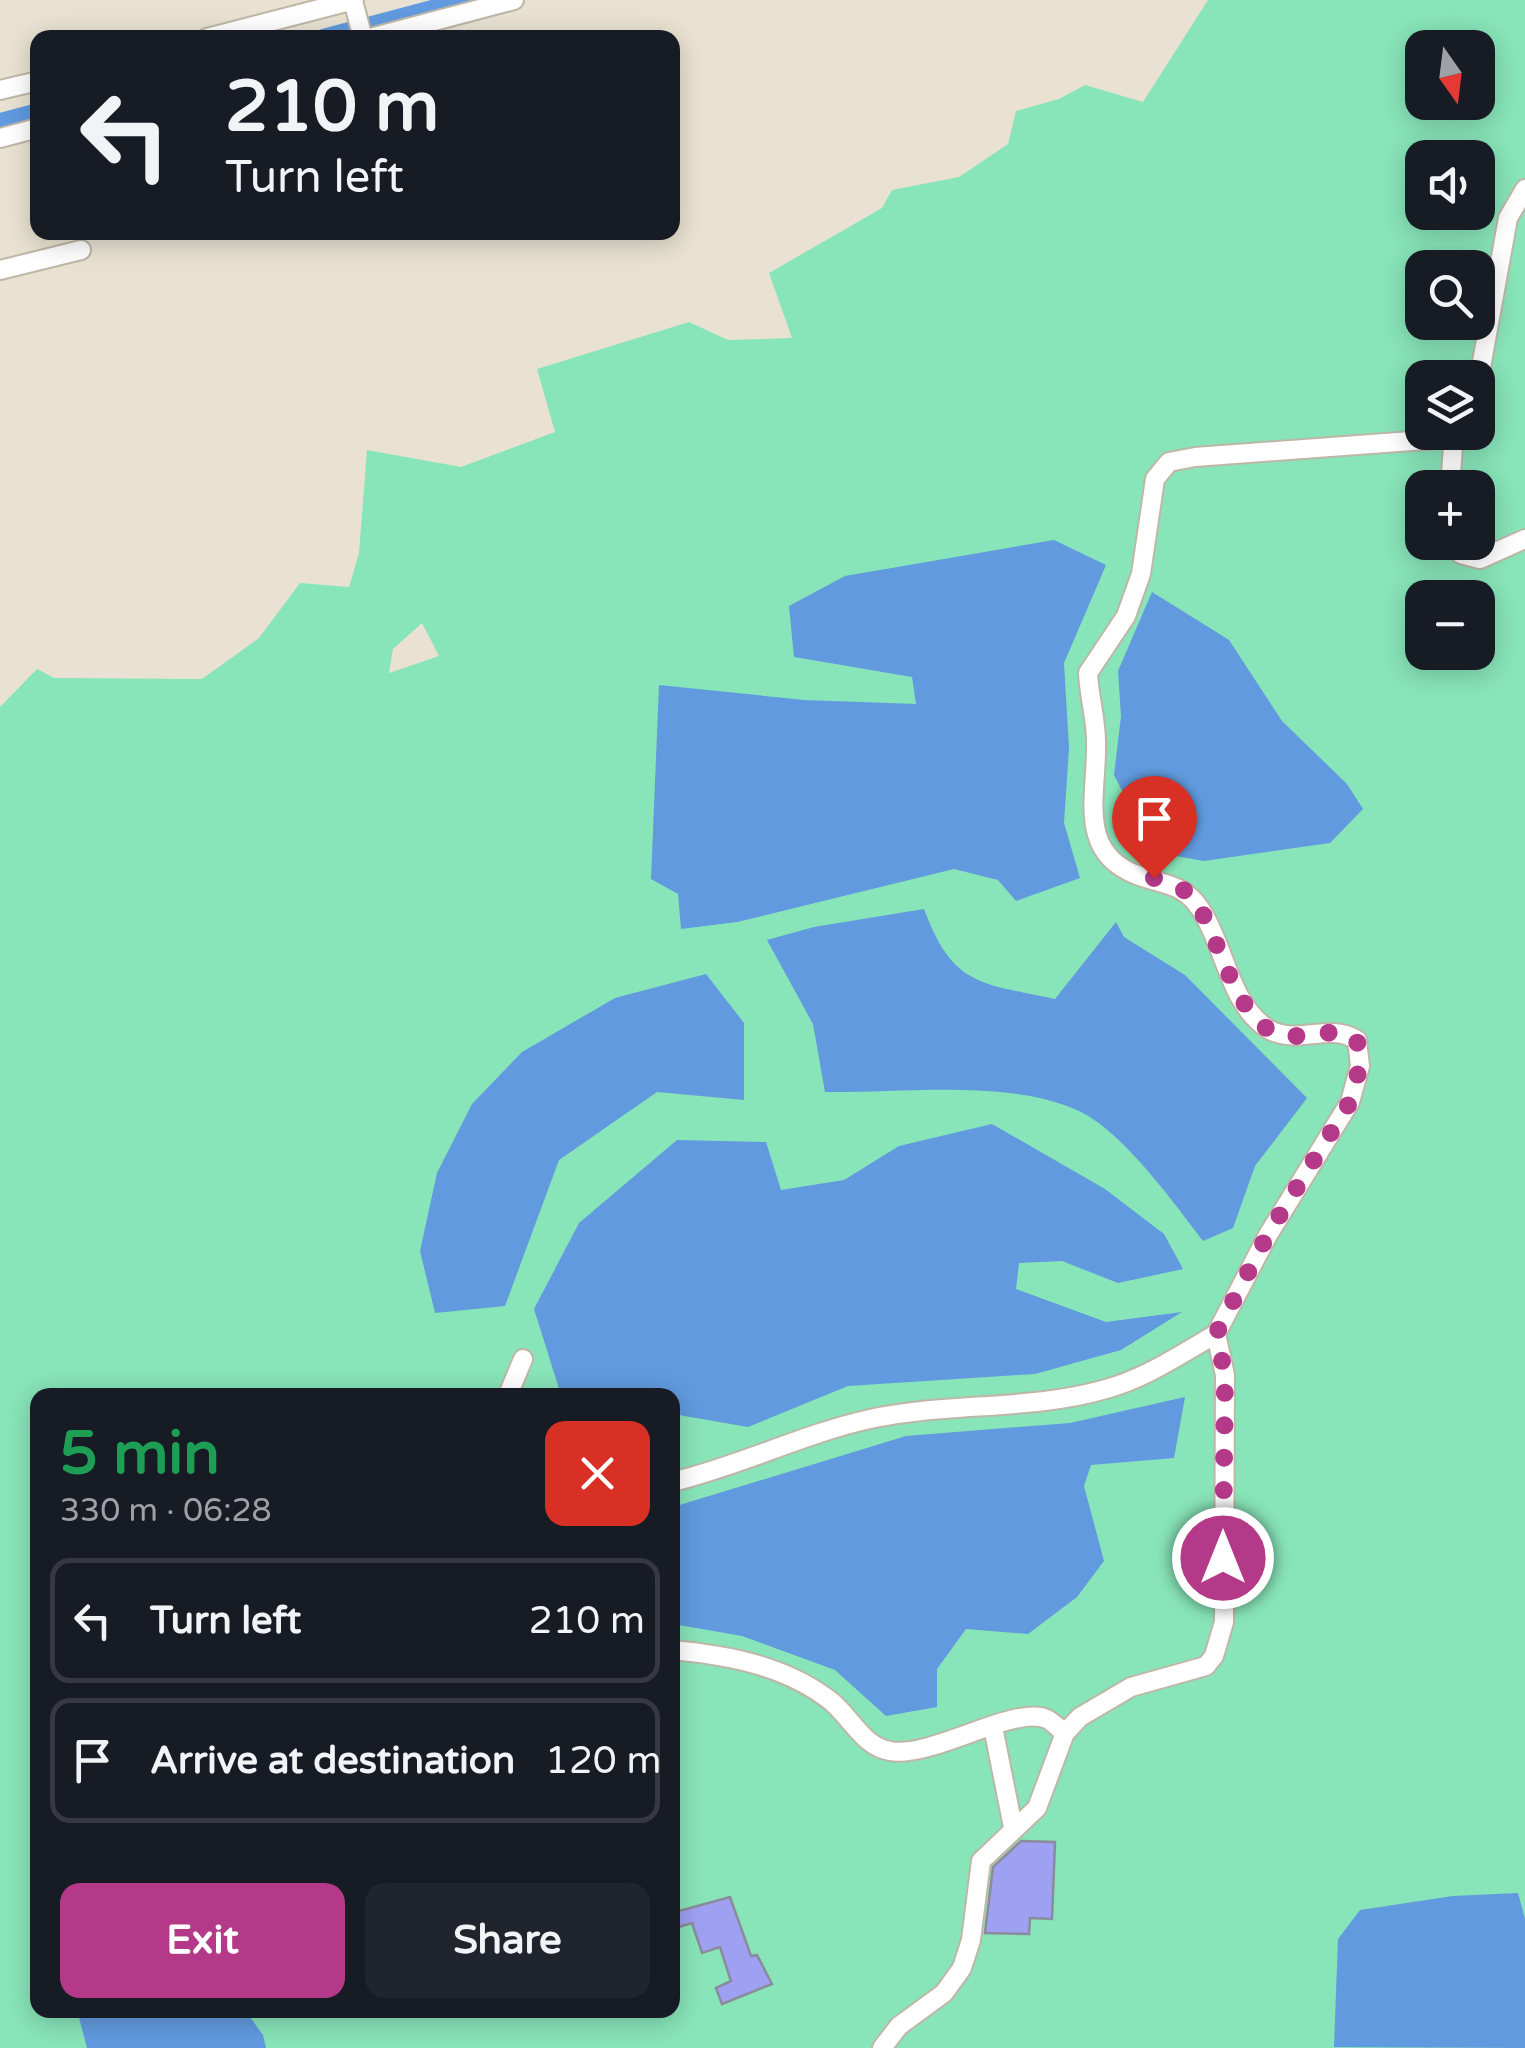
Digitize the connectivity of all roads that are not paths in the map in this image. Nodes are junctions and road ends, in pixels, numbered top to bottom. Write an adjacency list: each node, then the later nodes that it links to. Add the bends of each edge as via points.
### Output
1 (514, 0): 5 (street)
2 (354, 4): 3 (street); 4 (street)
3 (242, 30)
4 (363, 30)
5 (390, 30)
6 (30, 83): 7 (street)
7 (0, 90)
8 (30, 130): 9 (street)
9 (0, 138)
10 (1525, 189): 13 (street, via 1508,218)
11 (81, 250): 12 (street)
12 (0, 270)
13 (1482, 360)
14 (1405, 439): 17 (street, via 1169,462 1155,480 1147,549 1126,616 1088,673 1096,739 1091,808 1099,846 1137,875 1168,882 1196,902 1239,994 1269,1029 1346,1034 1360,1052 1350,1102)
15 (1525, 539): 16 (street)
16 (1495, 552)
17 (1216, 1334): 20 (street, via 1108,1388 1068,1398 918,1408 844,1424); 23 (street, via 1225,1374 1224,1622 1214,1656 1206,1666 1160,1675 1106,1699)
18 (524, 1359): 19 (street)
19 (511, 1388)
20 (680, 1480)
21 (680, 1651): 22 (street, via 736,1657 800,1681 832,1702 872,1744 891,1752)
22 (992, 1727): 23 (street, via 1044,1717); 24 (street)
23 (1065, 1733): 24 (street, via 1046,1790)
24 (1013, 1827): 25 (street, via 981,1861 962,1968)
25 (882, 2048)

